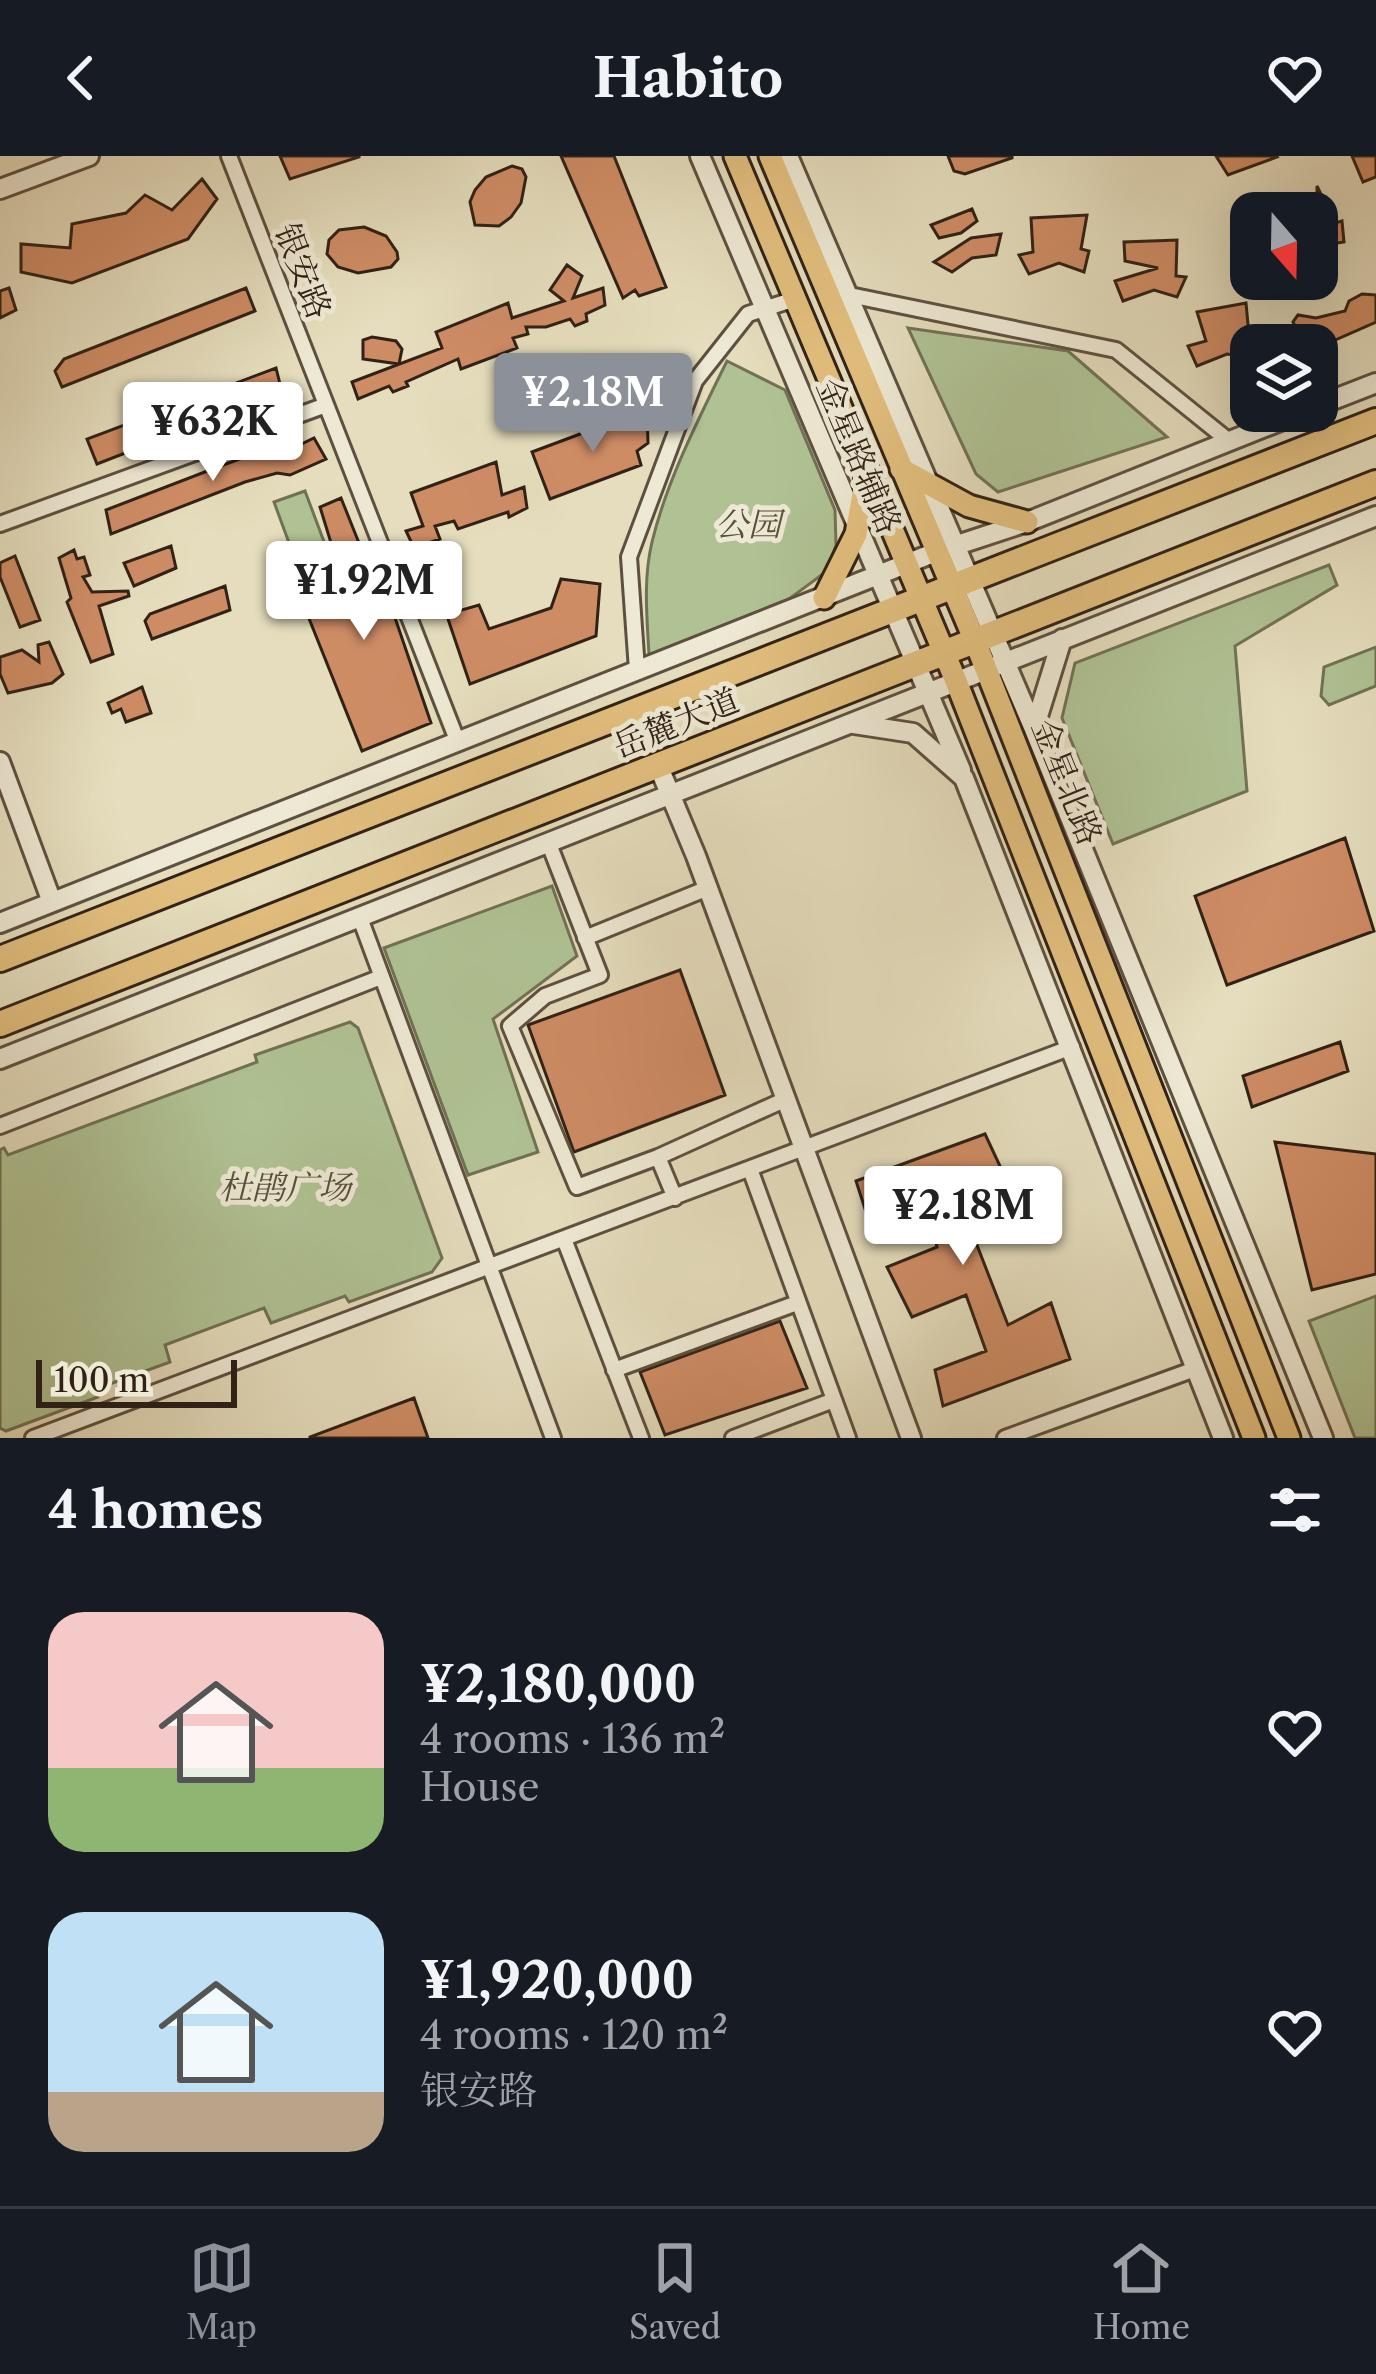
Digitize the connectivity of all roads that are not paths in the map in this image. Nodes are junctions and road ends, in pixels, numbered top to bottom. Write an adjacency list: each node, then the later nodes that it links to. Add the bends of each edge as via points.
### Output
1 (89, 156): 7 (street)
2 (229, 156): 13 (street, 银安路)
3 (700, 156): 10 (street, 金星路辅路)
4 (735, 156): 9 (main road, 金星北路)
5 (770, 156): 8 (main road, 金星北路)
6 (788, 156): 19 (street, 金星路辅路)
7 (0, 189)
8 (826, 291): 16 (street, via 1116,350); 17 (main road, 金星北路)
9 (795, 299): 10 (street); 18 (main road, 金星北路)
10 (764, 309): 24 (street, 金星路辅路); 37 (street, via 748,314 694,382 629,557)
11 (1376, 383): 12 (street)
12 (1338, 398)
13 (326, 405): 23 (street); 42 (street, 银安路)
14 (1376, 422): 28 (highway, 岳麓大道)
15 (1252, 432): 16 (street)
16 (1229, 441): 22 (street)
17 (901, 469): 19 (main road); 25 (main road, 金星北路)
18 (867, 470): 24 (main road); 26 (main road, 金星北路)
19 (927, 483): 22 (main road, via 969,506); 25 (street, 金星路辅路)
20 (1376, 483): 32 (highway, 岳麓大道)
21 (1376, 516): 33 (street)
22 (1027, 522): 25 (street)
23 (0, 524)
24 (857, 527): 27 (street, 金星路辅路); 30 (main road)
25 (946, 548): 26 (street); 28 (main road, 金星北路)
26 (907, 566): 27 (street); 29 (main road, 金星北路)
27 (878, 577): 30 (street); 31 (street, 金星路辅路)
28 (962, 585): 29 (highway, 岳麓大道); 32 (main road, 金星北路)
29 (921, 597): 31 (highway, 岳麓大道); 34 (main road, 金星北路)
30 (824, 598): 37 (street)
31 (891, 609): 35 (street, 金星路辅路); 53 (highway, 岳麓大道)
32 (985, 636): 34 (highway, 岳麓大道); 36 (main road, 金星北路)
33 (1063, 639): 36 (street); 41 (street)
34 (944, 651): 35 (highway, 岳麓大道); 38 (main road, 金星北路)
35 (914, 663): 39 (street, 金星路辅路); 44 (highway, 岳麓大道)
36 (996, 664): 38 (street); 41 (street); 79 (main road, 金星北路)
37 (637, 670): 42 (street)
38 (956, 681): 39 (street); 78 (main road, 金星北路)
39 (926, 693): 40 (street); 45 (street, 金星路辅路)
40 (849, 724): 45 (street, via 913,734); 46 (street)
41 (1034, 729): 80 (street)
42 (457, 740): 49 (street)
43 (0, 762): 49 (street)
44 (658, 765): 46 (street); 55 (highway, 岳麓大道)
45 (964, 778): 56 (street, 金星路辅路)
46 (671, 796): 47 (street); 48 (street)
47 (549, 844): 50 (street); 52 (street)
48 (708, 889): 52 (street); 58 (street)
49 (52, 902): 51 (street)
50 (360, 918): 54 (street); 57 (street)
51 (0, 923)
52 (585, 938): 61 (street, via 600,975 545,996 510,1026 577,1187)
53 (0, 958)
54 (381, 977): 59 (street); 65 (street)
55 (0, 1024)
56 (1072, 1047): 60 (street); 67 (street, 金星路辅路)
57 (0, 1060)
58 (784, 1100): 60 (street); 61 (street)
59 (0, 1126)
60 (802, 1150): 62 (street); 75 (street)
61 (658, 1157): 63 (street)
62 (750, 1169): 63 (street); 66 (street)
63 (676, 1198): 64 (street)
64 (564, 1239): 65 (street); 68 (street)
65 (488, 1269): 70 (street); 71 (street)
66 (797, 1303): 68 (street); 69 (street)
67 (1195, 1369): 76 (street); 77 (street, 金星路辅路)
68 (614, 1370): 72 (street)
69 (834, 1400): 73 (street); 74 (street)
70 (33, 1438)
71 (553, 1438)
72 (641, 1438)
73 (734, 1438)
74 (848, 1438)
75 (910, 1438)
76 (1005, 1438)
77 (1222, 1438)
78 (1254, 1438)
79 (1289, 1438)
80 (1323, 1438)

